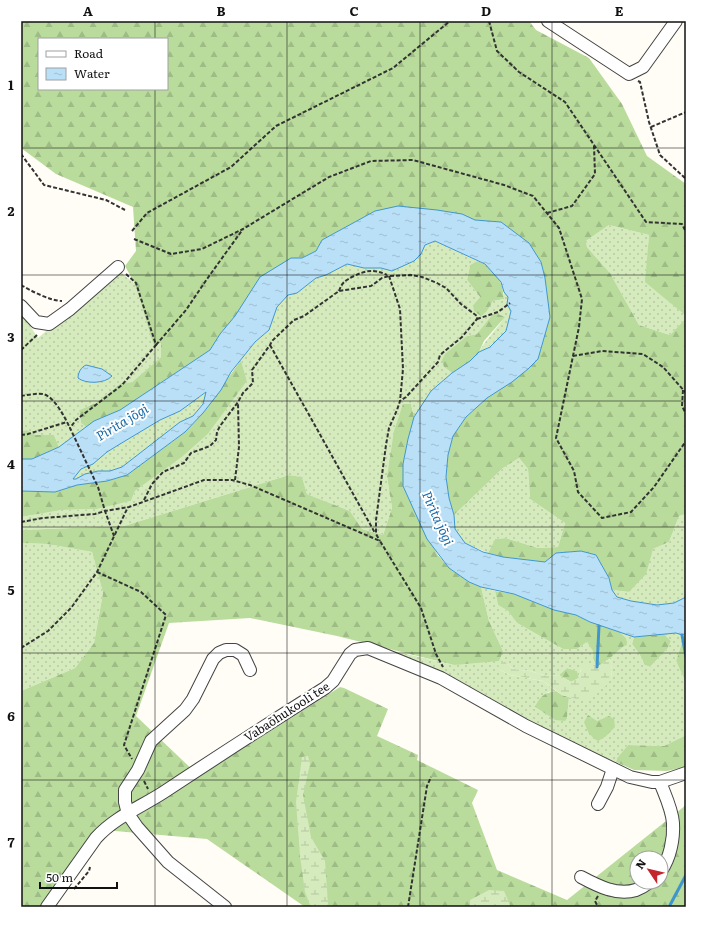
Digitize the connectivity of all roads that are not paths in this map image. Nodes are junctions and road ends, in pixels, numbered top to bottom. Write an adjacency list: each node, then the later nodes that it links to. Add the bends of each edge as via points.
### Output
1 (548, 21): 2 (street, via 629,74 643,67)
2 (676, 21)
3 (118, 267): 4 (street, via 49,324 36,322)
4 (21, 306)
5 (250, 670): 10 (street, via 243,655 235,650 226,650 213,659 185,710 151,741 138,770 125,790)
6 (613, 769): 8 (street, Vabaõhukooli tee, via 644,782); 9 (street); 10 (street, Vabaõhukooli tee, via 526,726 450,683 368,648 355,650 350,654 333,681 325,688)
7 (686, 773): 8 (street, Vabaõhukooli tee)
8 (660, 782): 11 (street, via 673,823)
9 (598, 804)
10 (128, 814): 14 (street, Vabaõhukooli tee, via 113,822 96,838); 15 (street, via 168,862)
11 (669, 853)
12 (581, 878): 13 (street, via 602,888 624,892)
13 (638, 890)
14 (47, 907)
15 (225, 907)

